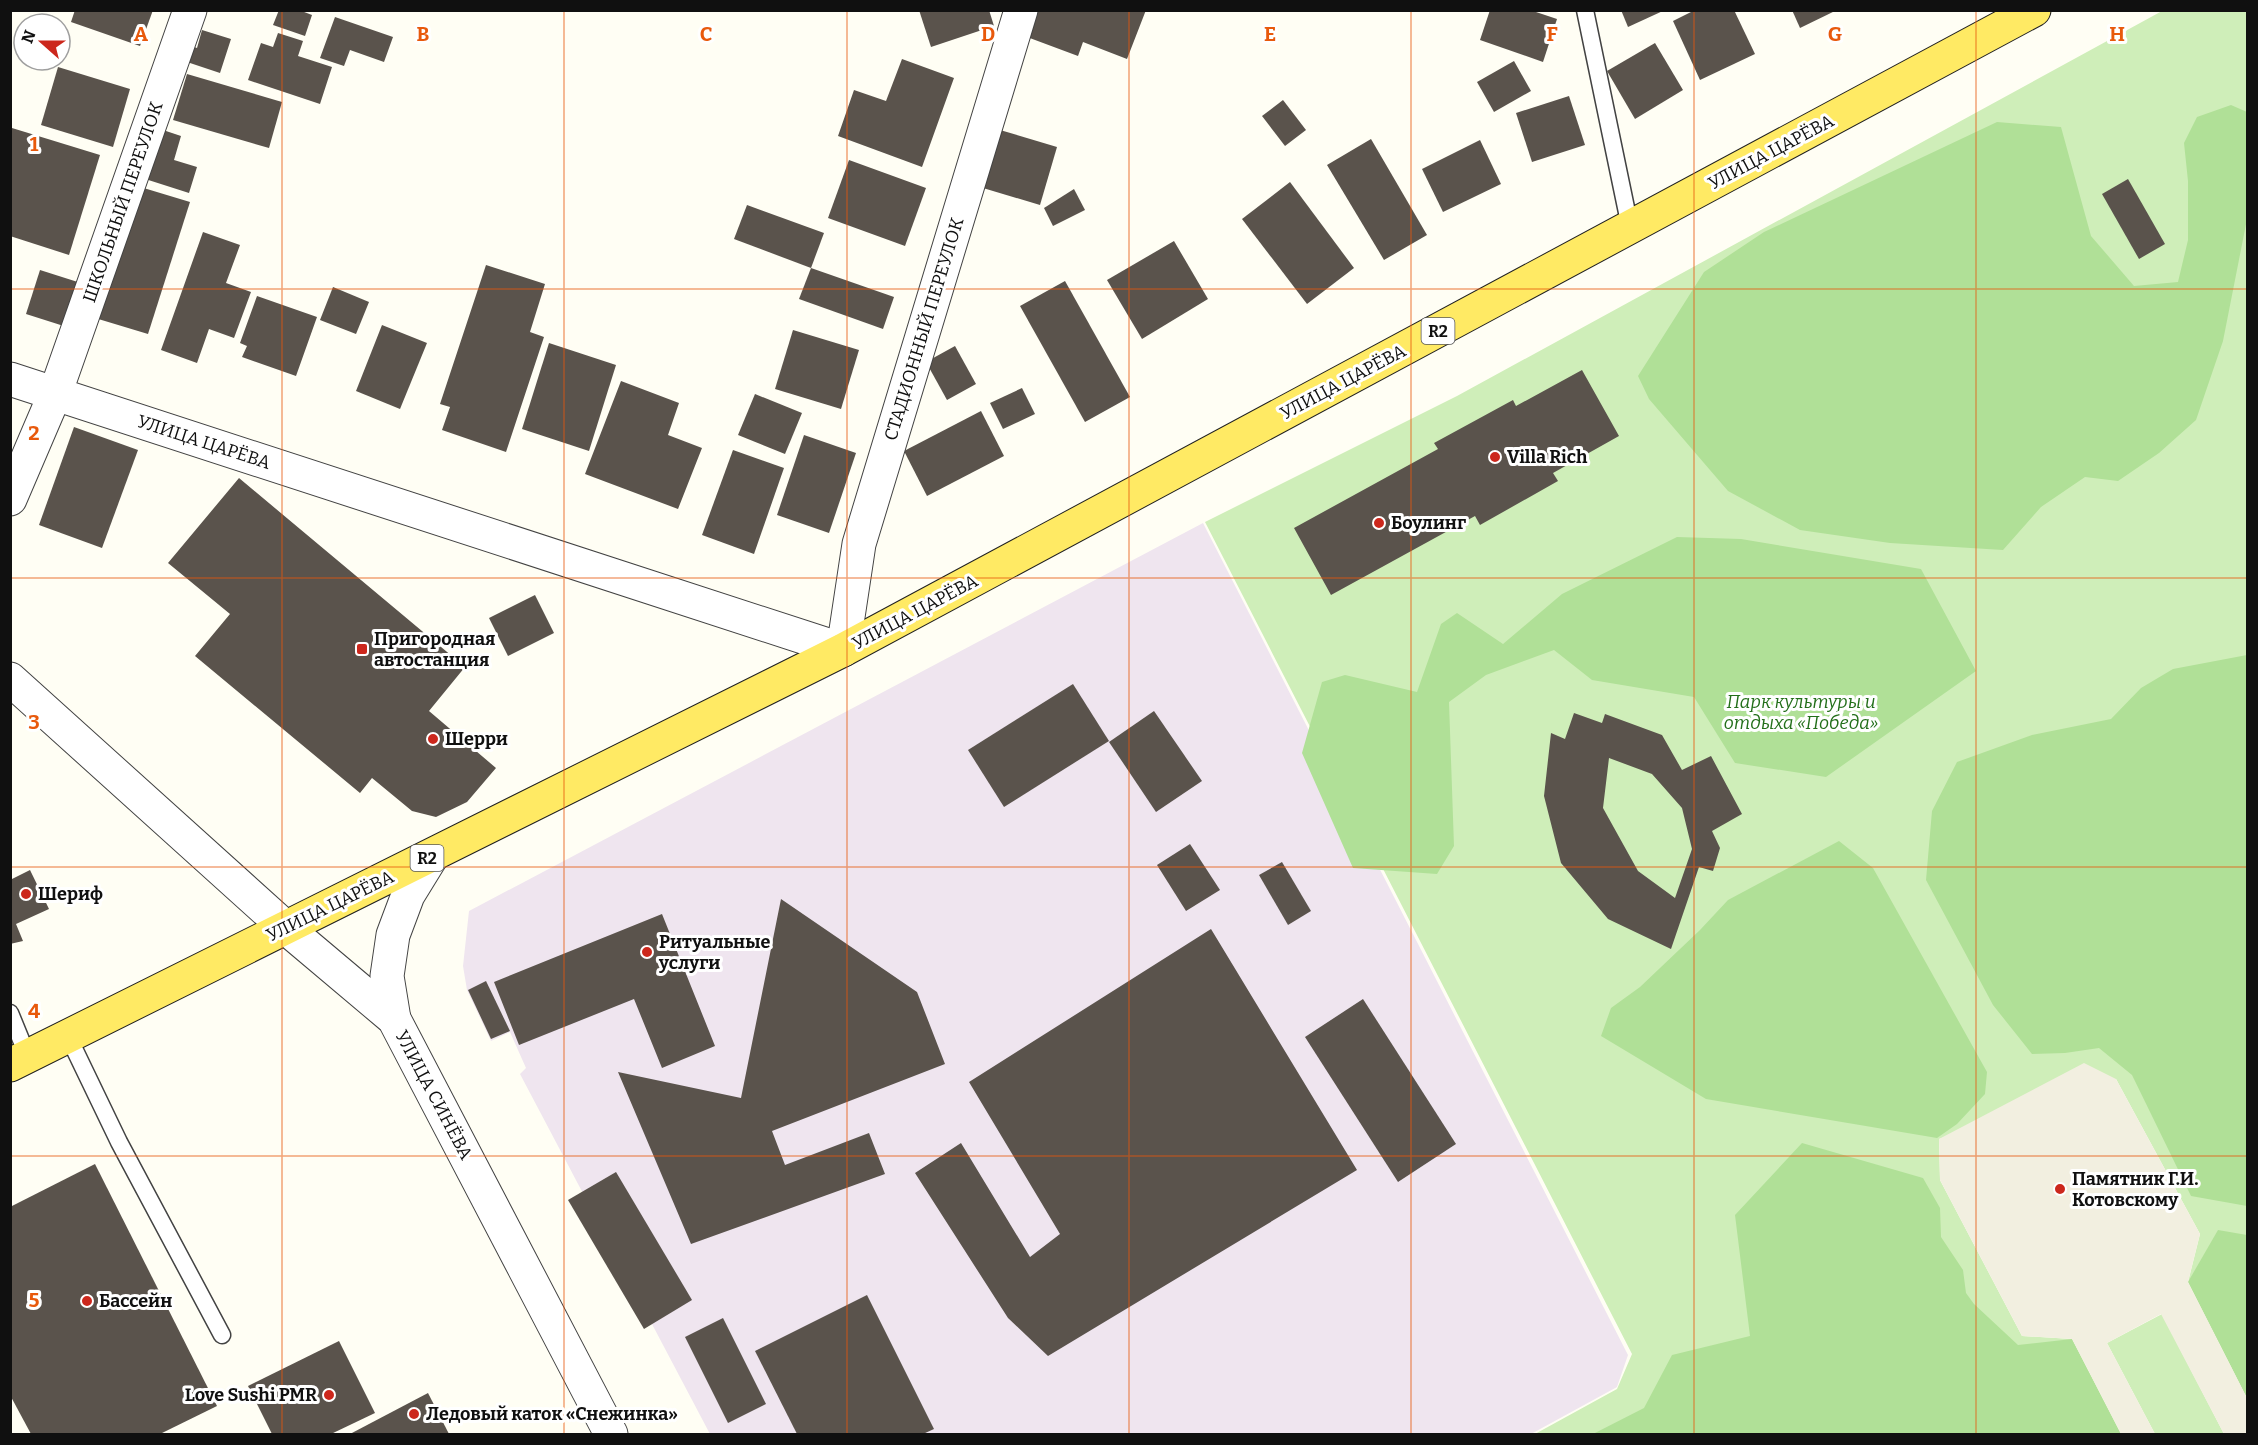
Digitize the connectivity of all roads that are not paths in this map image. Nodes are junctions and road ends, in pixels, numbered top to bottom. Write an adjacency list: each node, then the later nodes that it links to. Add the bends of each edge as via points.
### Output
1 (190, 10): 7 (street, ШКОЛЬНЫЙ ПЕРЕУЛОК)
2 (1021, 10): 9 (street, СТАДИОННЫЙ ПЕРЕУЛОК, via 859,544)
3 (1585, 10): 5 (lane)
4 (2034, 10): 5 (main road, УЛИЦА ЦАРЁВА / R2)
5 (1630, 227): 9 (main road, УЛИЦА ЦАРЁВА / R2)
6 (10, 379): 7 (street, УЛИЦА ЦАРЁВА)
7 (55, 394): 8 (street, ШКОЛЬНЫЙ ПЕРЕУЛОК); 9 (street, УЛИЦА ЦАРЁВА)
8 (10, 499)
9 (843, 650): 11 (main road, УЛИЦА ЦАРЁВА / R2)
10 (10, 679): 12 (street, УЛИЦА СИНЁВА)
11 (432, 856): 12 (main road, УЛИЦА ЦАРЁВА / R2); 14 (street, via 408,896 393,935 387,976)
12 (286, 928): 14 (street, УЛИЦА СИНЁВА); 15 (main road, УЛИЦА ЦАРЁВА / R2)
13 (10, 1013): 16 (lane)
14 (394, 1019): 18 (street, УЛИЦА СИНЁВА)
15 (68, 1036): 16 (main road, УЛИЦА ЦАРЁВА / R2); 17 (lane, via 119,1142)
16 (19, 1061)
17 (222, 1335)
18 (611, 1434)

